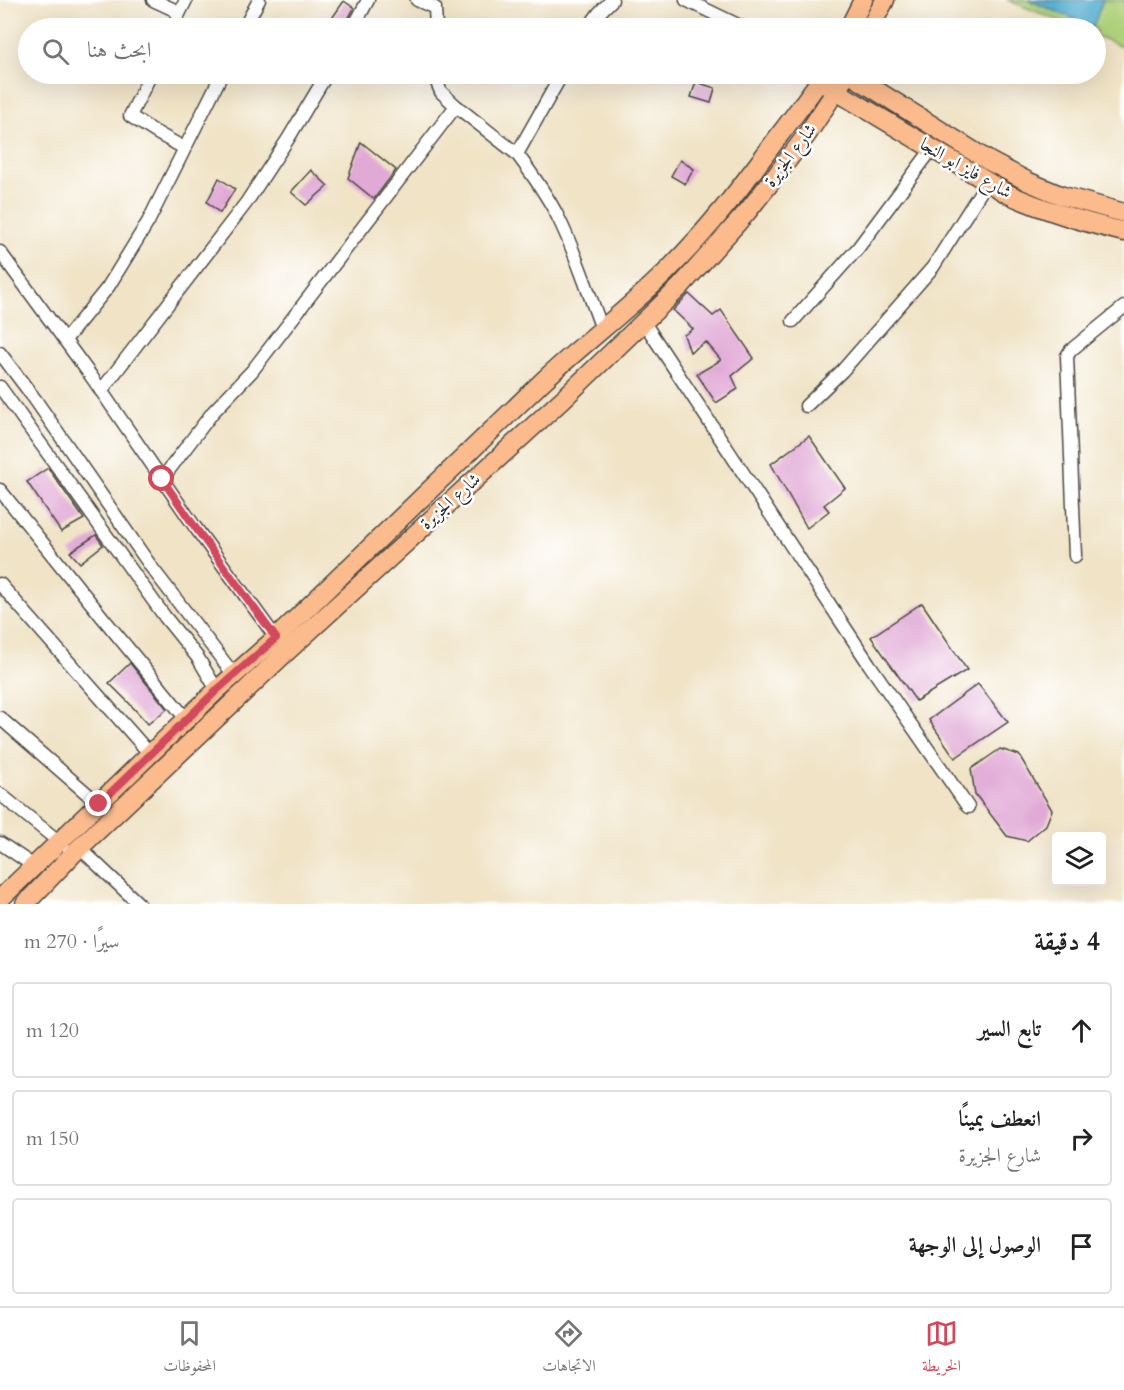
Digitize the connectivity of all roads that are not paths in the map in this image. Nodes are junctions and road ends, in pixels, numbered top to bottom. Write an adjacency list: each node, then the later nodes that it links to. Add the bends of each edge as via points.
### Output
1 (153, 0): 10 (street)
2 (186, 0): 10 (street)
3 (259, 0): 12 (street)
4 (368, 0): 13 (street)
5 (417, 0): 14 (street, via 435,8)
6 (612, 0): 15 (street)
7 (686, 0): 16 (street)
8 (864, 0): 17 (main road)
9 (885, 0): 18 (main road)
10 (179, 12): 11 (street)
11 (176, 18)
12 (249, 18)
13 (358, 18)
14 (436, 18)
15 (595, 18)
16 (723, 18)
17 (854, 18)
18 (875, 18)
19 (146, 84): 30 (street, via 130,116)
20 (217, 84): 30 (street)
21 (321, 84): 45 (street, via 246,203)
22 (438, 84): 29 (street)
23 (556, 84): 32 (street)
24 (816, 84): 40 (main road, شارع الجزيرة, via 721,212 664,273)
25 (828, 84): 28 (main road, شارع فايز ابو النجا)
26 (841, 84): 28 (main road, شارع الجزيرة)
27 (864, 84): 34 (main road, شارع فايز ابو النجا, via 1029,182)
28 (836, 91): 31 (main road, شارع فايز ابو النجا); 38 (main road, شارع الجزيرة, via 747,212 680,287)
29 (456, 106): 32 (street); 48 (street, via 252,371 213,412)
30 (184, 148): 41 (street, via 148,222 113,278)
31 (932, 148): 33 (main road, شارع فايز ابو النجا); 39 (street, via 858,248)
32 (517, 154): 40 (street, via 558,216)
33 (987, 182): 35 (main road, شارع فايز ابو النجا, via 1071,219); 47 (street, via 933,267)
34 (1124, 213)
35 (1124, 232)
36 (0, 252): 41 (street)
37 (1124, 307): 50 (street, via 1067,356)
38 (643, 321): 46 (main road, شارع الجزيرة); 60 (street)
39 (793, 321)
40 (602, 329): 43 (main road, شارع الجزيرة)
41 (65, 340): 45 (street)
42 (0, 353): 53 (street, via 152,568)
43 (544, 380): 46 (main road); 52 (main road, شارع الجزيرة)
44 (0, 387): 54 (street, via 198,658)
45 (101, 391): 48 (street)
46 (563, 399): 52 (main road, شارع الجزيرة)
47 (806, 406)
48 (162, 479): 52 (street)
49 (0, 490): 56 (street)
50 (1075, 556)
51 (0, 584): 57 (street)
52 (282, 642): 53 (main road, شارع الجزيرة); 63 (main road, شارع الجزيرة)
53 (234, 675): 54 (main road, شارع الجزيرة)
54 (217, 690): 56 (main road, شارع الجزيرة)
55 (0, 718): 59 (street)
56 (188, 720): 57 (main road, شارع الجزيرة)
57 (150, 754): 59 (main road, شارع الجزيرة)
58 (0, 794): 61 (street)
59 (99, 804): 61 (main road, شارع الجزيرة)
60 (968, 807)
61 (59, 841): 63 (street); 64 (main road, شارع الجزيرة)
62 (0, 843): 64 (street)
63 (76, 851): 66 (main road, شارع الجزيرة); 67 (street)
64 (34, 866): 65 (main road, شارع الجزيرة)
65 (0, 899)
66 (31, 902)
67 (139, 904)

